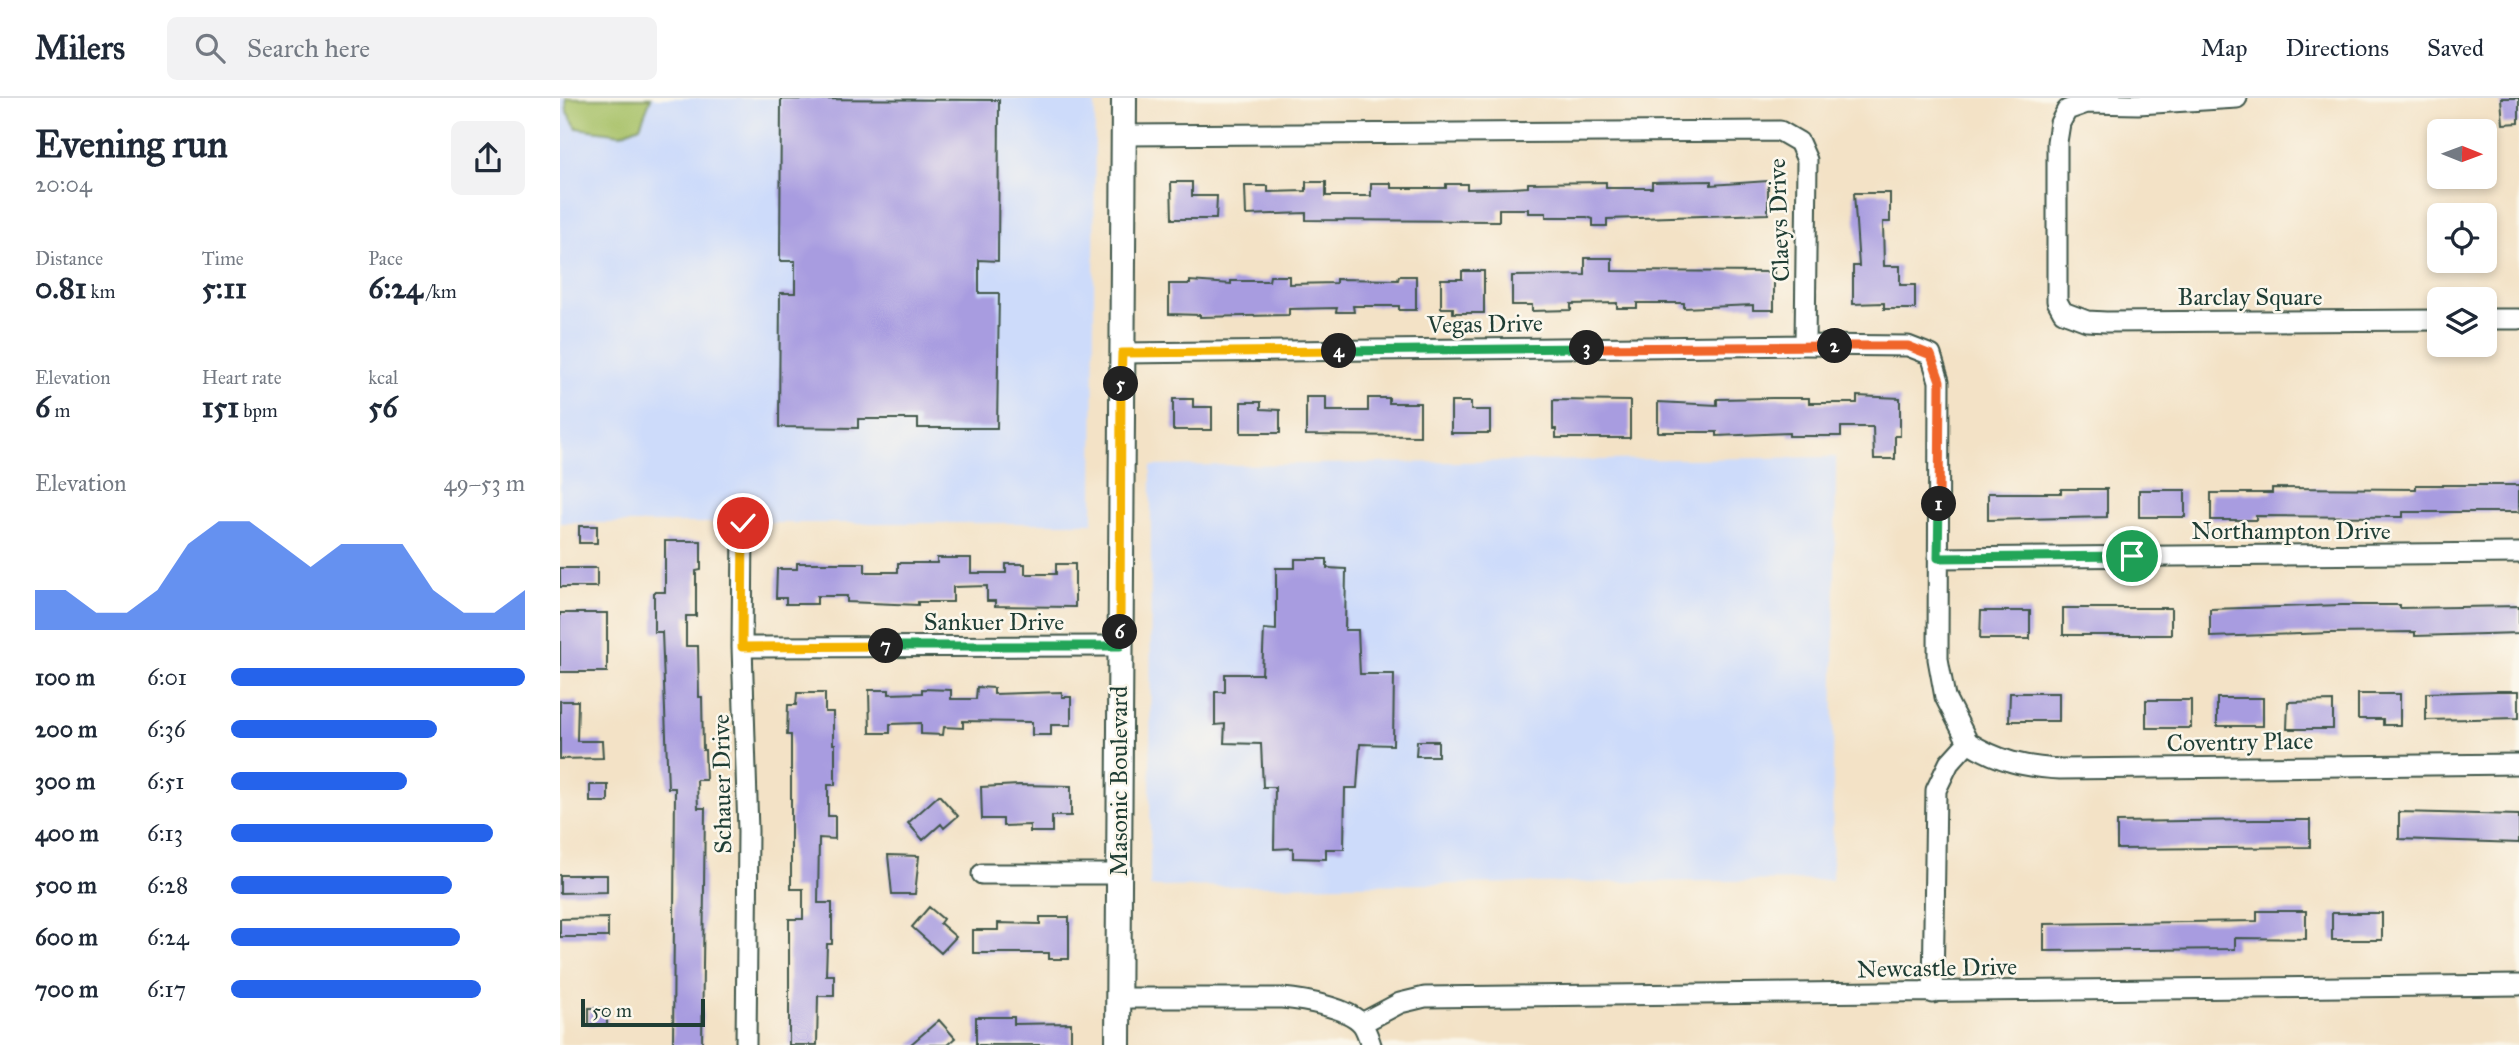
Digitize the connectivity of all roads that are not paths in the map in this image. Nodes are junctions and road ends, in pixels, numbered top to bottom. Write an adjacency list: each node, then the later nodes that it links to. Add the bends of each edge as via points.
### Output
1 (1124, 98): 3 (street, Masonic Boulevard)
2 (2237, 98): 6 (street, Barclay Square, via 2087,103 2067,110 2057,142 2057,301 2063,313 2106,322)
3 (1124, 135): 7 (street, Claeys Drive, via 1780,131 1799,142 1807,160); 8 (street, Masonic Boulevard)
4 (2497, 319): 5 (street)
5 (2519, 319)
6 (2427, 320)
7 (1805, 345): 8 (street, Vegas Drive); 11 (street, Vegas Drive, via 1908,346 1931,355 1940,381)
8 (1122, 353): 12 (street, Masonic Boulevard)
9 (743, 523): 13 (street, Schauer Drive)
10 (2519, 553): 11 (street, Northampton Drive)
11 (1938, 558): 14 (street, via 1941,679)
12 (1120, 646): 13 (street, Sankuer Drive); 17 (street, Masonic Boulevard)
13 (742, 647): 22 (street, Schauer Drive, via 748,831)
14 (1968, 742): 15 (street, Coventry Place, via 2016,765 2060,769); 19 (street, via 1949,763 1936,790)
15 (2519, 764)
16 (982, 874): 17 (street)
17 (1118, 874): 20 (street, Masonic Boulevard)
18 (2519, 985): 19 (street, Newcastle Drive)
19 (1933, 993): 21 (street, Newcastle Drive, via 1424,997 1400,1003)
20 (1118, 998): 21 (street, via 1282,998 1332,1008); 23 (street, Masonic Boulevard)
21 (1362, 1023): 24 (street)
22 (746, 1045)
23 (1118, 1045)
24 (1371, 1045)

